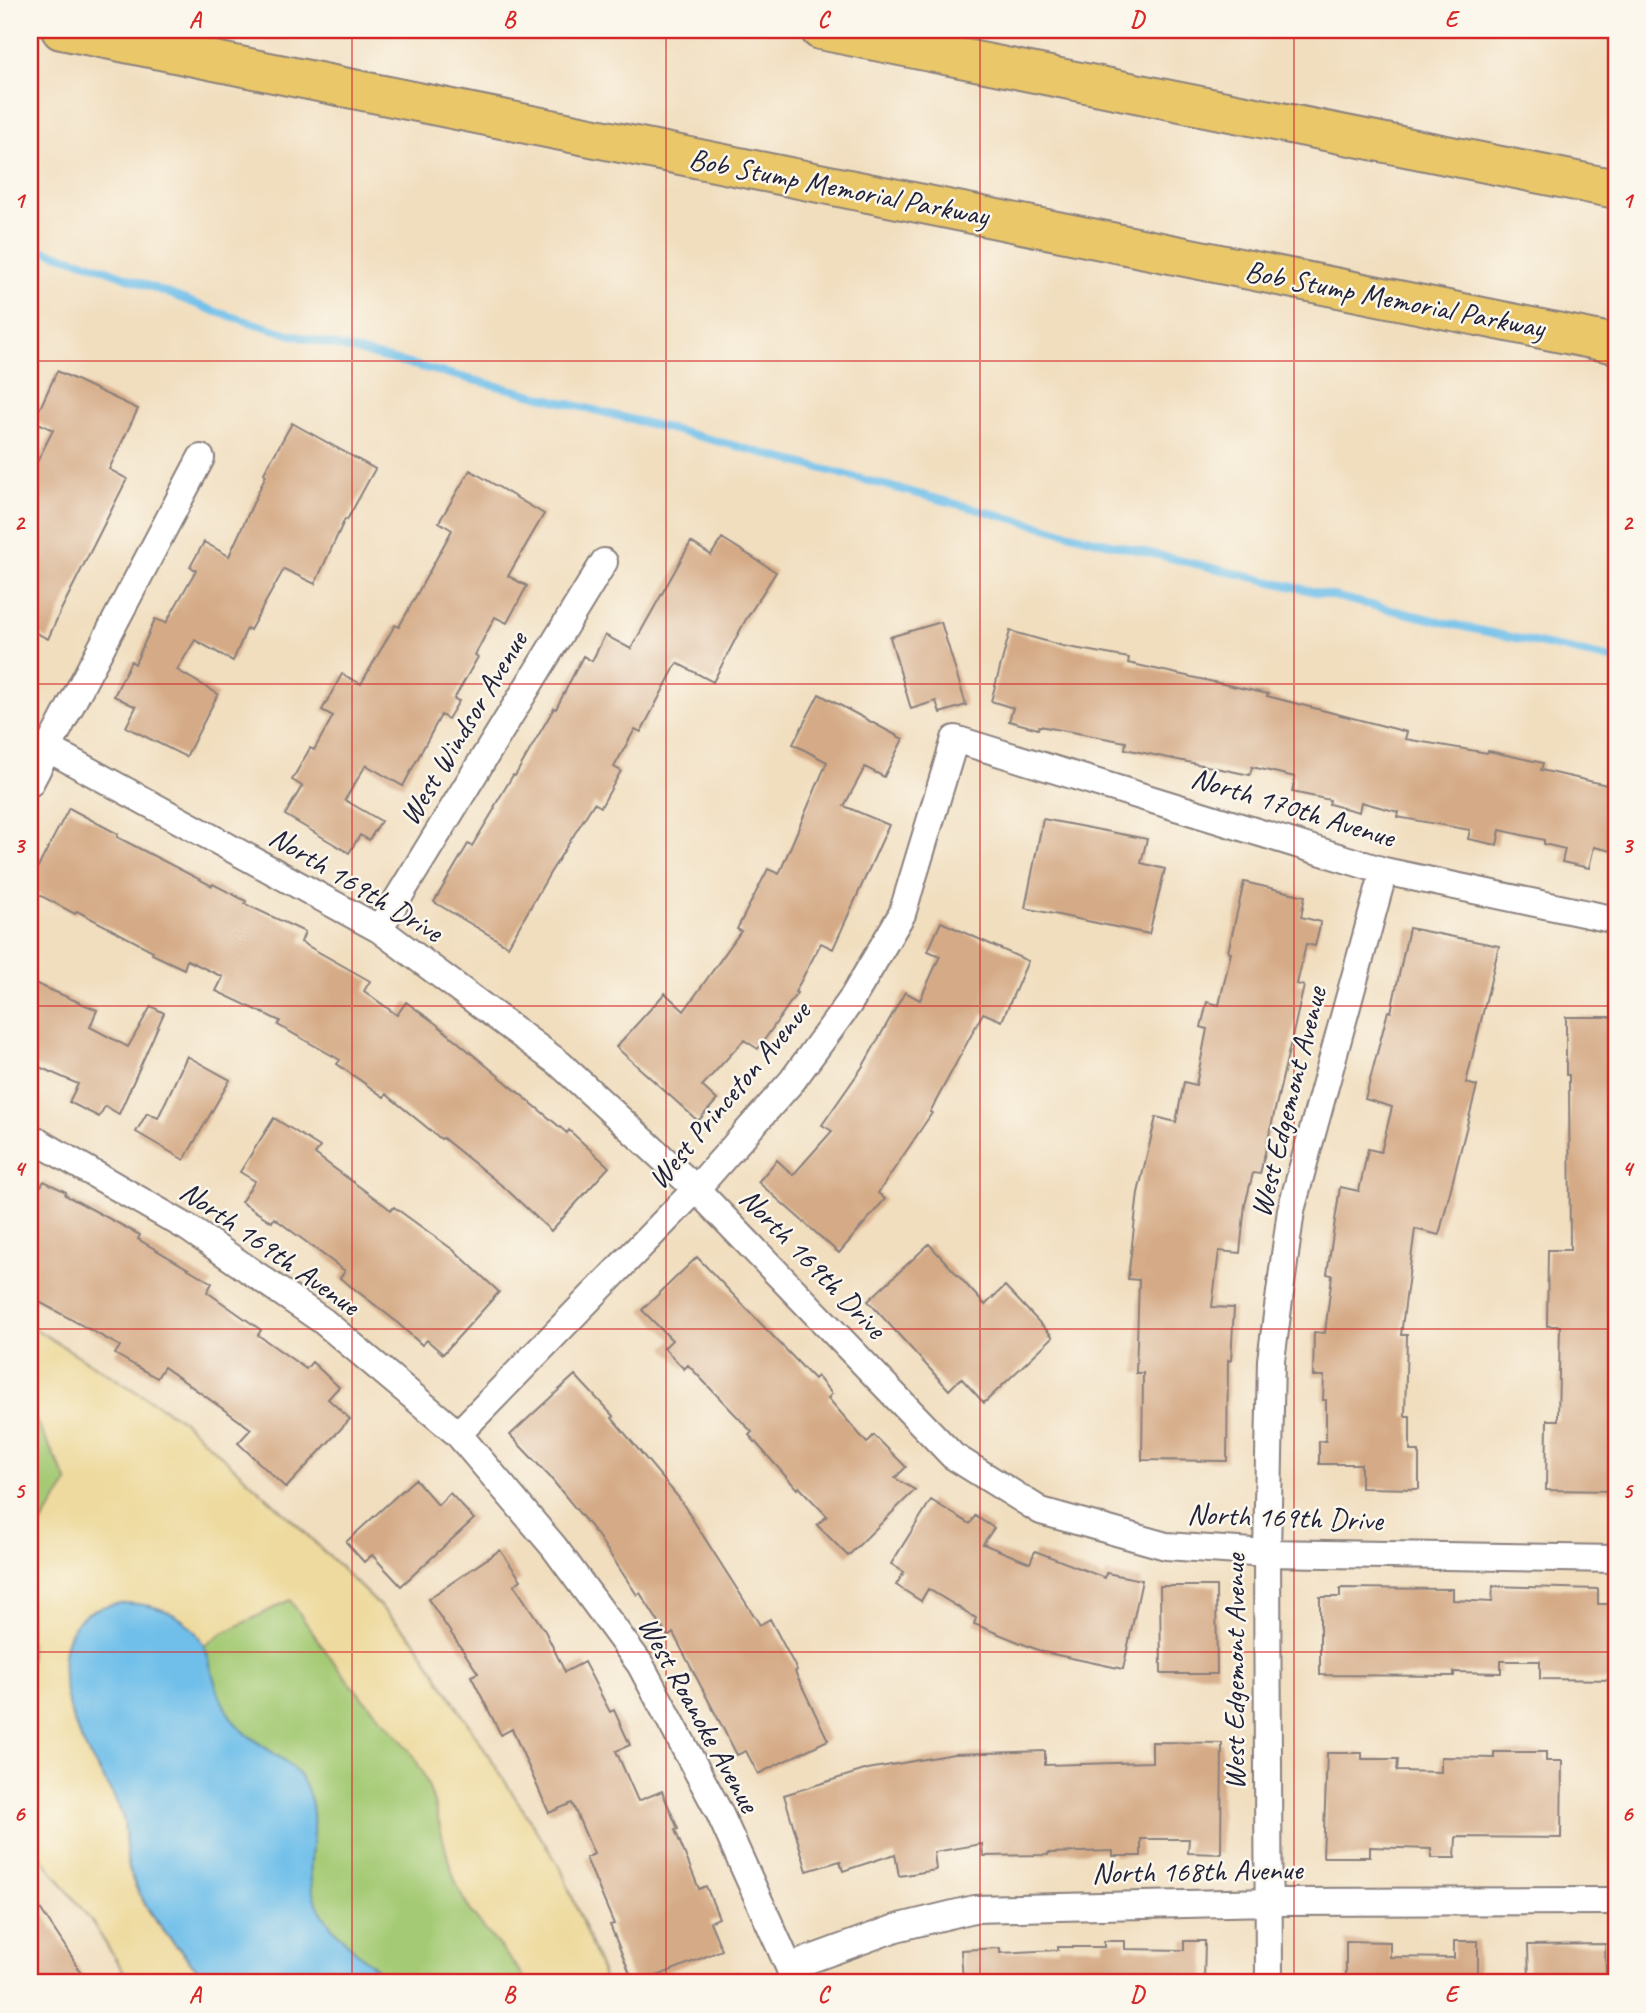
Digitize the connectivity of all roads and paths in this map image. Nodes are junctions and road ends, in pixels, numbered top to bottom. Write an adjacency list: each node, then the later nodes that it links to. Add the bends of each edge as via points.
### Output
1 (61, 30): 4 (highway, Bob Stump Memorial Parkway)
2 (820, 30): 3 (highway)
3 (1616, 189)
4 (1616, 344)
5 (201, 458): 8 (street)
6 (604, 562): 12 (street, West Windsor Avenue)
7 (955, 739): 10 (street, North 170th Avenue); 14 (street, West Princeton Avenue, via 902,914 849,1002 792,1081)
8 (49, 749): 9 (street); 12 (street, North 169th Drive)
9 (30, 783)
10 (1384, 871): 11 (street, North 170th Avenue); 16 (street, West Edgemont Avenue, via 1291,1210 1271,1360)
11 (1616, 920)
12 (379, 929): 14 (street, North 169th Drive, via 560,1064)
13 (30, 1137): 15 (street, North 169th Avenue, via 188,1228 323,1321)
14 (696, 1189): 15 (street, West Princeton Avenue); 16 (street, North 169th Drive, via 953,1456 1041,1511 1166,1546)
15 (458, 1434): 20 (street, West Roanoke Avenue, via 554,1548 640,1664 719,1812)
16 (1267, 1553): 17 (street, North 169th Drive); 19 (street, West Edgemont Avenue)
17 (1616, 1559)
18 (1616, 1901): 19 (street, North 168th Avenue)
19 (1269, 1902): 20 (street, North 168th Avenue, via 974,1909 897,1928); 21 (street, West Edgemont Avenue)
20 (791, 1975)
21 (1269, 1983)

